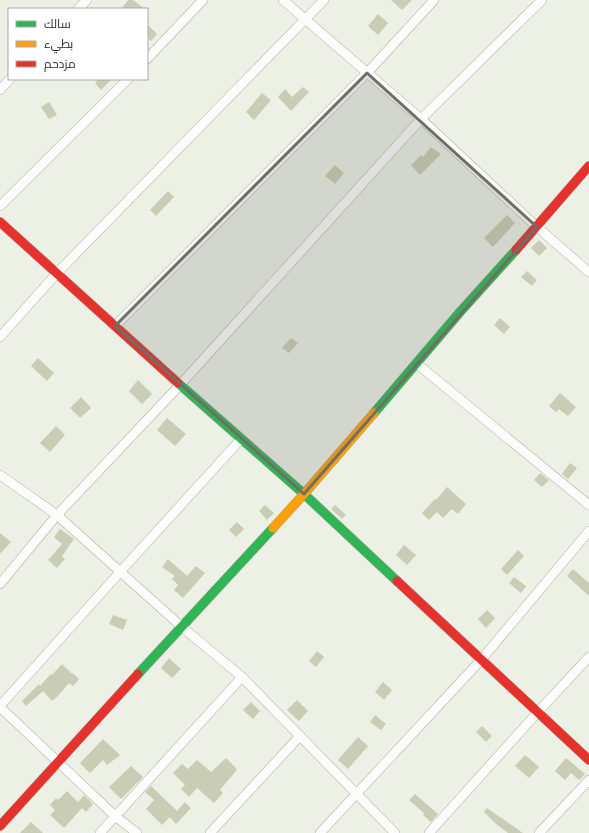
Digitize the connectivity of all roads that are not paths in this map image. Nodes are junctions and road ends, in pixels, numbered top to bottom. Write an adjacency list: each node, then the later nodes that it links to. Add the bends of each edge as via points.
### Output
1 (87, 0): 7 (street)
2 (203, 0): 9 (street)
3 (283, 0): 8 (street)
4 (324, 0): 8 (street)
5 (434, 0): 10 (street)
6 (542, 0): 14 (street)
7 (79, 8)
8 (305, 19): 10 (street); 20 (street)
9 (148, 58)
10 (367, 73): 14 (street); 21 (street)
11 (9, 80): 13 (street)
12 (127, 80): 16 (street)
13 (0, 90)
14 (421, 120): 18 (street); 24 (street)
15 (589, 166): 18 (street)
16 (0, 206)
17 (0, 222): 20 (street)
18 (537, 227): 19 (street); 23 (street)
19 (589, 272)
20 (57, 273): 21 (street); 22 (street)
21 (115, 326): 24 (street)
22 (0, 337)
23 (416, 362): 27 (street); 28 (street)
24 (180, 385): 25 (street); 29 (street)
25 (242, 439): 27 (street); 31 (street)
26 (0, 475): 29 (street)
27 (304, 494): 33 (street); 35 (street)
28 (589, 505)
29 (57, 515): 31 (street); 32 (street)
30 (589, 532): 35 (street)
31 (120, 572): 33 (street); 37 (street)
32 (0, 584)
33 (182, 627): 36 (street); 41 (street)
34 (589, 658): 38 (street)
35 (481, 660): 38 (street); 43 (street)
36 (242, 677): 39 (street); 44 (street)
37 (0, 706): 41 (street)
38 (537, 713): 40 (street); 51 (street)
39 (300, 736): 43 (street); 48 (street)
40 (589, 760)
41 (58, 761): 44 (street); 45 (street)
42 (589, 780): 52 (street)
43 (356, 794): 49 (street); 50 (street)
44 (115, 816): 46 (street); 47 (street)
45 (0, 826)
46 (100, 833)
47 (137, 833)
48 (210, 833)
49 (320, 833)
50 (395, 833)
51 (429, 833)
52 (540, 833)

